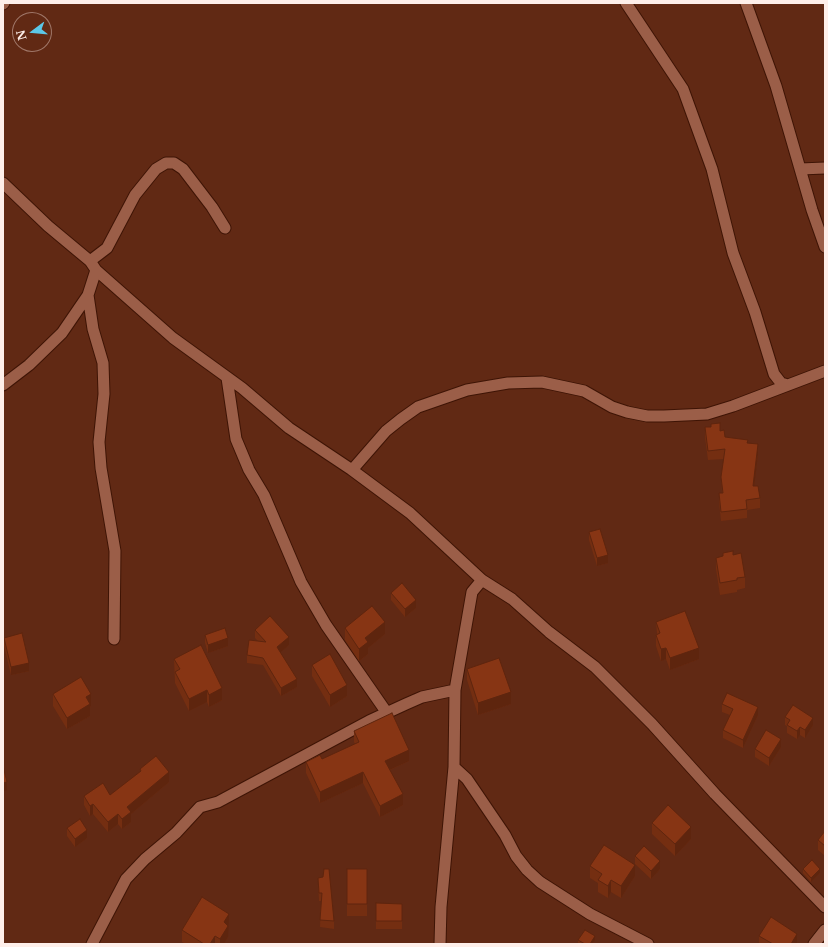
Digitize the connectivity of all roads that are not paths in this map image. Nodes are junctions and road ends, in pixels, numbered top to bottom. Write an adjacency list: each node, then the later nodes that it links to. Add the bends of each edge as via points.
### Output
1 (626, 3): 13 (street, via 683,89 712,169 733,253 774,374 781,383)
2 (746, 3): 4 (street, via 776,86)
3 (825, 168): 4 (street)
4 (800, 169): 7 (street)
5 (3, 183): 8 (street)
6 (225, 228): 8 (street, via 183,169 174,163 166,163 156,169 135,195 107,248)
7 (825, 247)
8 (93, 266): 9 (street); 11 (street, via 173,338)
9 (88, 295): 12 (street, via 62,333 29,365); 16 (street, via 93,329 104,363 99,442 115,551)
10 (825, 371): 13 (street)
11 (227, 378): 14 (street, via 289,428); 18 (street, via 236,440 249,470 264,495 301,582 326,625)
12 (3, 385)
13 (788, 385): 14 (street, via 707,414 647,416 612,407 584,392 542,382 490,385 418,407 386,431)
14 (352, 470): 15 (street, via 410,513)
15 (482, 580): 17 (street, via 472,592); 20 (street, via 512,599 549,632 595,667)
16 (114, 638)
17 (455, 690): 18 (street, via 422,697); 19 (street)
18 (387, 713): 22 (street, via 218,802 200,807 126,879)
19 (454, 767): 23 (street, via 440,907); 24 (street, via 471,784 505,834 516,856 536,878 590,914)
20 (825, 907)
21 (825, 930): 25 (street)
22 (92, 944)
23 (440, 944)
24 (648, 944)
25 (814, 944)

